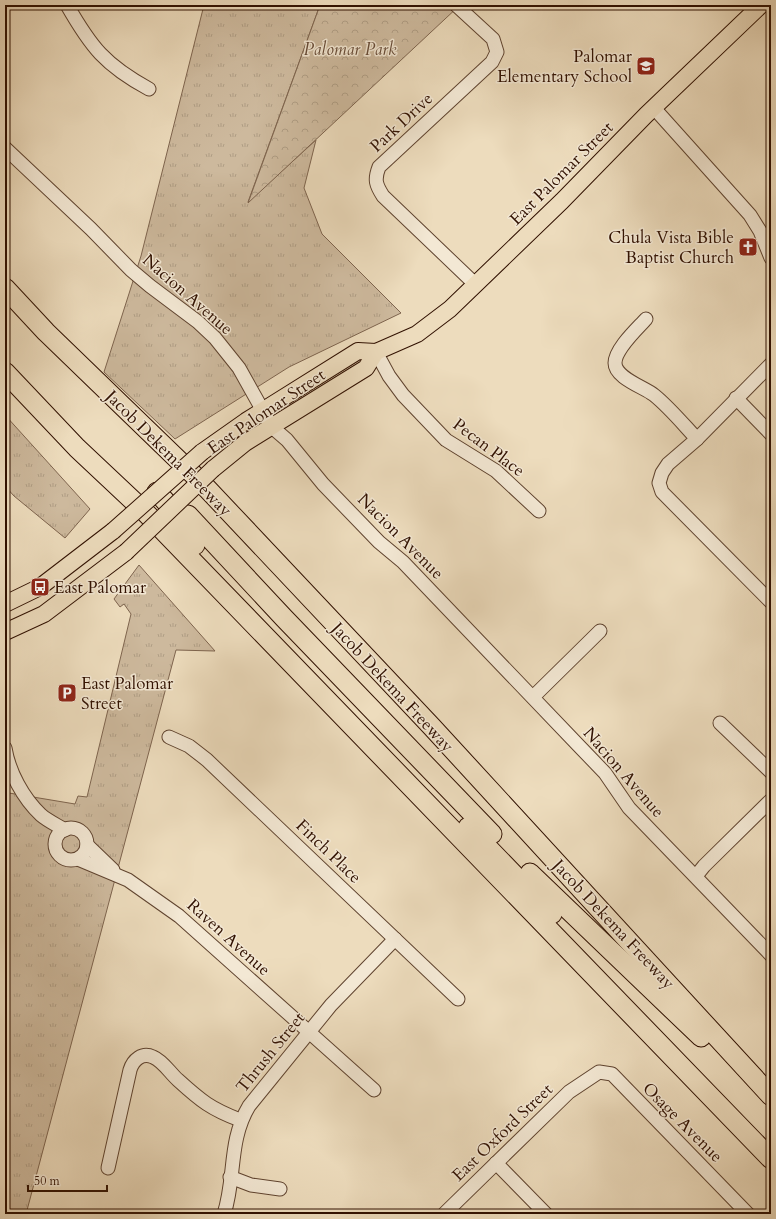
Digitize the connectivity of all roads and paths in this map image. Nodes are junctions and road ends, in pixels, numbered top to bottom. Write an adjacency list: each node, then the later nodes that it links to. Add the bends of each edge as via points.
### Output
1 (67, 5): 4 (street, via 85,34 109,64)
2 (456, 5): 8 (street, Park Drive, via 494,39 497,52 492,62 378,167 375,178 383,196)
3 (761, 5): 5 (main road, East Palomar Street)
4 (148, 89)
5 (654, 108): 7 (street, via 750,215); 8 (main road, East Palomar Street)
6 (5, 148): 15 (street, Nacion Avenue, via 131,270 215,338 239,368)
7 (771, 258)
8 (475, 284): 11 (main road, East Palomar Street, via 450,309 417,334)
9 (5, 288): 47 (highway, Jacob Dekema Freeway, via 46,332 199,480 432,727)
10 (646, 319): 18 (street, via 618,352 615,363 617,370 654,395)
11 (376, 352): 15 (main road, East Palomar Street, via 358,351); 16 (main road, East Palomar Street, via 366,368); 21 (street, Pecan Place, via 403,395 446,440 496,470)
12 (771, 364): 14 (street)
13 (5, 372): 51 (highway, via 77,448 146,512)
14 (736, 398): 17 (street); 18 (street)
15 (263, 411): 16 (street, Nacion Avenue); 19 (main road, East Palomar Street, bridge, via 202,452)
16 (272, 427): 20 (main road, East Palomar Street, bridge, via 245,443 213,469); 27 (street, Nacion Avenue, via 287,440 322,484 403,562)
17 (771, 434)
18 (697, 438): 22 (street, via 668,464 662,473 659,483 662,492)
19 (157, 492): 20 (highway); 23 (main road, East Palomar Street, bridge, via 40,587)
20 (173, 510): 24 (highway, via 177,526); 26 (main road, East Palomar Street, bridge, via 126,552 44,614)
21 (540, 512)
22 (771, 602)
23 (5, 604)
24 (279, 623): 48 (highway, via 536,879); 50 (highway)
25 (600, 631): 27 (street)
26 (5, 632)
27 (533, 697): 40 (street, Nacion Avenue, via 605,773 629,808)
28 (720, 723): 32 (street)
29 (169, 737): 41 (street, Finch Place, via 189,746 207,760)
30 (5, 748): 31 (street)
31 (7, 766): 34 (street)
32 (771, 772)
33 (771, 800): 40 (street)
34 (42, 815): 35 (street); 36 (street)
35 (65, 830): 36 (street, via 59,834); 37 (street, via 78,830 85,837)
36 (55, 844): 38 (street, via 62,858)
37 (87, 845): 38 (street, via 85,852); 39 (street, Raven Avenue)
38 (78, 859): 39 (street, Raven Avenue)
39 (120, 876): 44 (street, Raven Avenue, via 148,892 179,916)
40 (696, 876): 42 (street, Nacion Avenue)
41 (395, 940): 43 (street, Finch Place); 44 (street, Thrush Street)
42 (771, 955)
43 (458, 999)
44 (309, 1032): 46 (street, Raven Avenue); 49 (street, Thrush Street, via 257,1094)
45 (587, 1078): 52 (street, East Oxford Street, via 569,1092); 59 (street, Osage Avenue, via 599,1072 612,1074)
46 (374, 1090)
47 (771, 1096)
48 (771, 1104)
49 (240, 1120): 53 (street, via 215,1111 198,1099 158,1060 149,1055 141,1056 134,1061 130,1070); 54 (street, Thrush Street)
50 (771, 1150)
51 (771, 1159)
52 (496, 1163): 57 (street, East Oxford Street); 58 (street)
53 (108, 1168)
54 (230, 1177): 55 (street, via 251,1185); 56 (street, Thrush Street)
55 (280, 1189)
56 (224, 1214)
57 (444, 1214)
58 (546, 1214)
59 (748, 1214)

